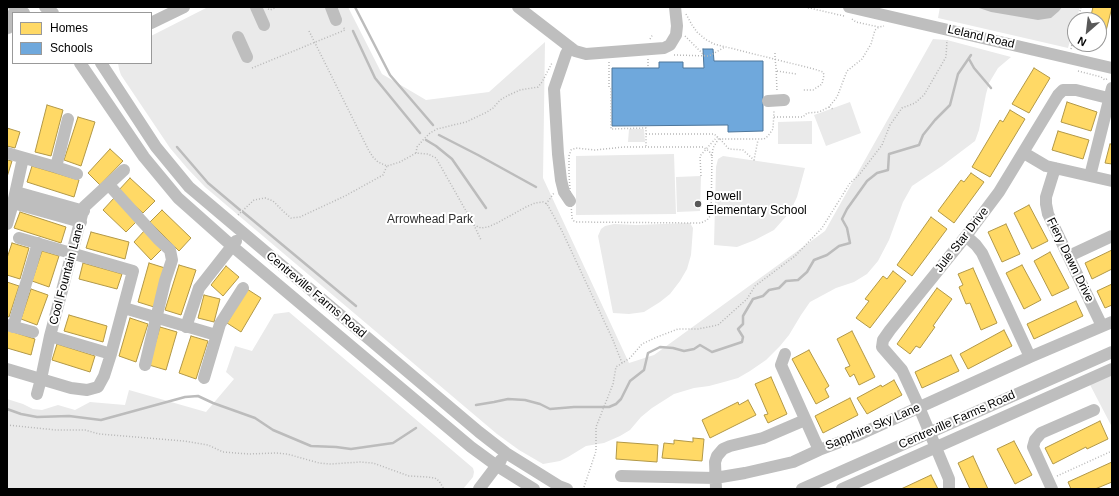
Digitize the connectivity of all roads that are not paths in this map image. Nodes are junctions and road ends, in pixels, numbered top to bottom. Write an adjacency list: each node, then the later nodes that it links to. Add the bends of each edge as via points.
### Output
1 (184, 7): 9 (street)
2 (256, 7): 10 (street)
3 (331, 7): 8 (street)
4 (518, 7): 12 (street)
5 (850, 7): 7 (street, Leland Road)
6 (680, 9): 12 (street, via 676,36 670,45 664,48 586,54)
7 (873, 10): 16 (street, Leland Road)
8 (336, 20)
9 (152, 23)
10 (264, 25)
11 (238, 37): 13 (street)
12 (570, 47): 30 (street, via 554,88 561,180)
13 (249, 63)
14 (81, 64): 38 (street, Centreville Farms Road, via 144,157 173,192)
15 (102, 64): 33 (street, Centreville Farms Road, via 156,147 189,187)
16 (1112, 68)
17 (1111, 95): 20 (street, Jule Star Drive, via 1063,90); 26 (street)
18 (68, 120): 22 (street)
19 (7, 153): 21 (street)
20 (1024, 153): 23 (street, via 1046,166); 34 (street, Jule Star Drive)
21 (24, 158): 22 (street); 29 (street)
22 (56, 167): 25 (street)
23 (1055, 168): 26 (street); 40 (street, Fiery Dawn Drive, via 1046,204 1048,214)
24 (124, 170): 28 (street, Cool Fountain Lane)
25 (77, 174)
26 (1090, 176): 27 (street)
27 (1112, 181)
28 (109, 185): 31 (street, Cool Fountain Lane, via 84,207); 43 (street, via 170,250 172,260)
29 (15, 197): 31 (street); 32 (street)
30 (570, 201)
31 (82, 216): 39 (street, Cool Fountain Lane)
32 (7, 224)
33 (242, 233): 38 (street); 66 (street, Centreville Farms Road)
34 (966, 236): 52 (street, via 982,252); 60 (street, Jule Star Drive, via 890,330 882,347 902,370)
35 (1112, 236): 40 (street)
36 (19, 238): 37 (street)
37 (38, 243): 39 (street); 45 (street)
38 (232, 246): 46 (street, via 199,288); 67 (street, Centreville Farms Road)
39 (73, 253): 42 (street, via 133,271); 49 (street, Cool Fountain Lane)
40 (1069, 256): 44 (street, Fiery Dawn Drive)
41 (243, 288): 48 (street, via 220,324)
42 (124, 308): 43 (street); 51 (street)
43 (157, 318): 46 (street); 54 (street)
44 (1107, 324): 52 (street, Sapphire Sky Lane)
45 (10, 326): 47 (street)
46 (186, 327): 48 (street)
47 (33, 332)
48 (216, 335): 57 (street)
49 (50, 336): 51 (street); 58 (street, Cool Fountain Lane)
50 (1112, 352): 63 (street, Centreville Farms Road)
51 (111, 354): 58 (street, via 98,387 87,390 71,388)
52 (1030, 357): 60 (street, Sapphire Sky Lane)
53 (779, 363): 62 (street)
54 (145, 365)
55 (7, 369): 58 (street)
56 (1112, 369): 64 (street, Centreville Farms Road)
57 (204, 378)
58 (42, 379): 59 (street, Cool Fountain Lane)
59 (37, 394)
60 (919, 407): 63 (street, Jule Star Drive); 65 (street, Sapphire Sky Lane)
61 (1094, 410): 70 (street, via 1041,433 1035,440 1034,447)
62 (806, 420): 65 (street); 69 (street, via 763,438 723,449 715,462)
63 (929, 432): 64 (street, Jule Star Drive); 74 (street, Centreville Farms Road)
64 (936, 447): 75 (street, Centreville Farms Road); 76 (street, Jule Star Drive, via 949,479)
65 (819, 450): 69 (street, Sapphire Sky Lane, via 793,462 745,473)
66 (506, 453): 67 (street); 73 (street, Centreville Farms Road)
67 (497, 466): 71 (street); 72 (street, Centreville Farms Road)
68 (620, 476): 69 (street, Sapphire Sky Lane)
69 (716, 483)
70 (1050, 484)
71 (479, 489)
72 (534, 489)
73 (567, 489)
74 (802, 489)
75 (842, 489)
76 (949, 489)

